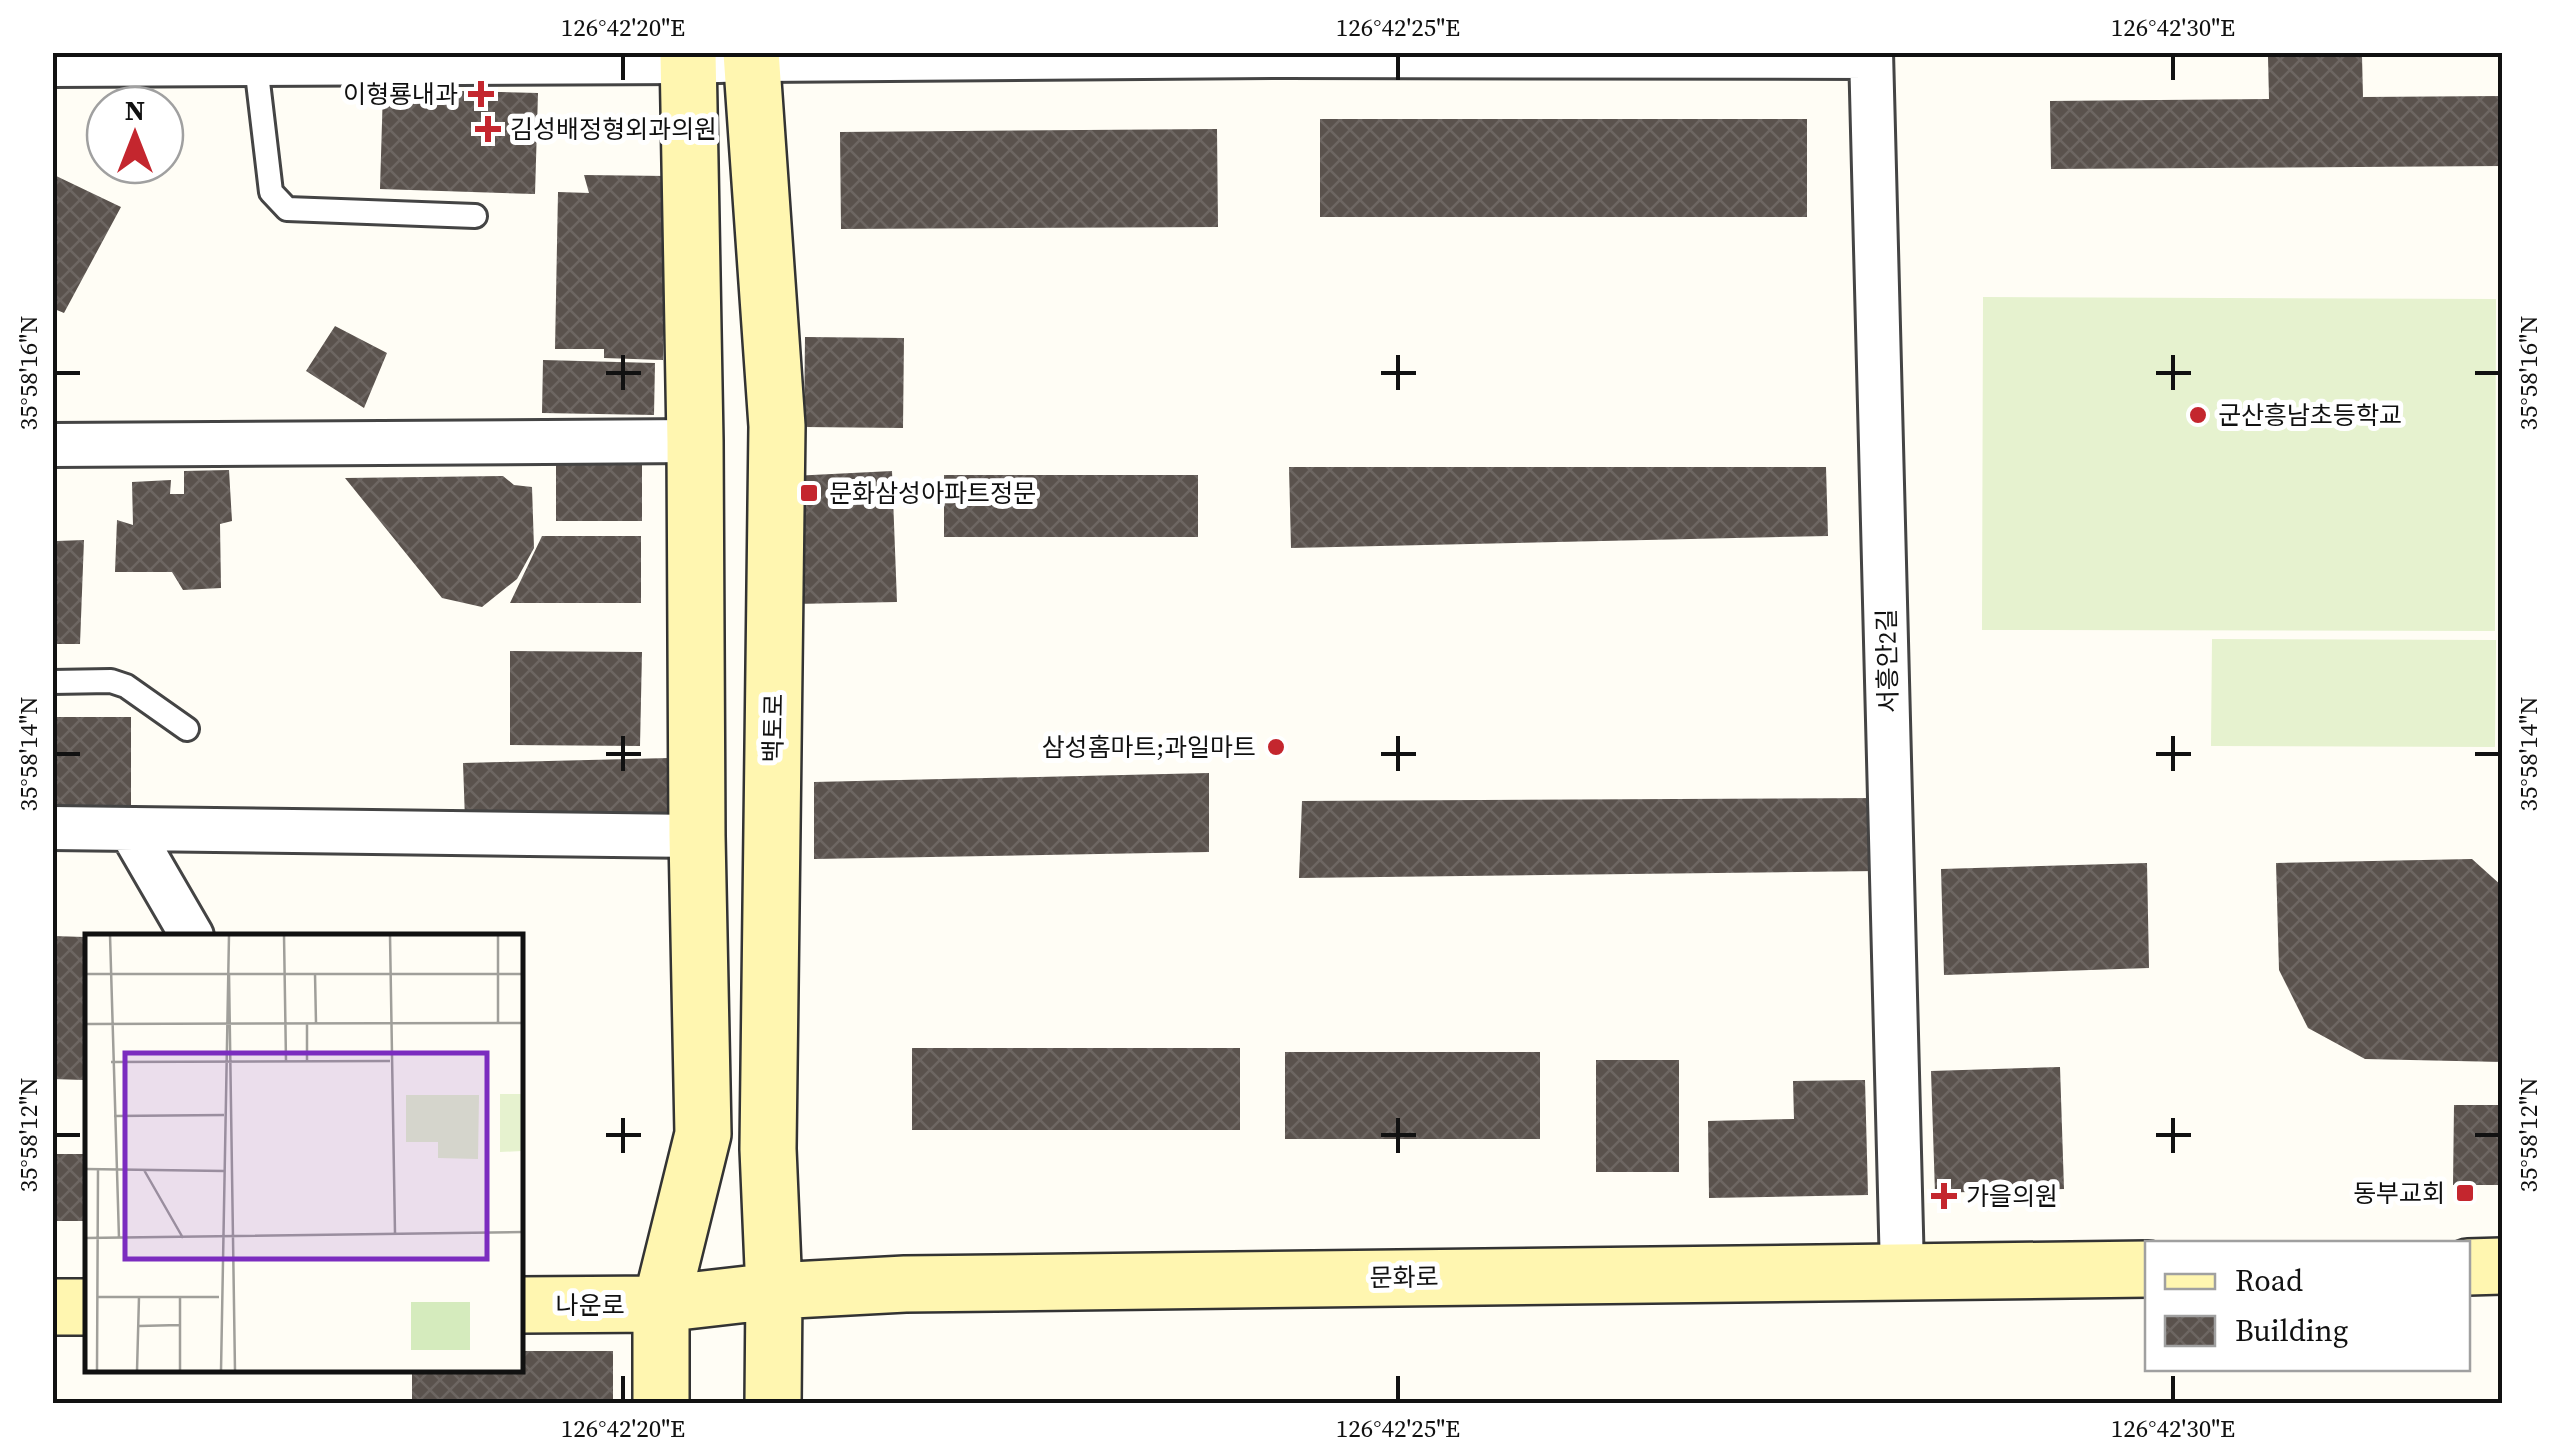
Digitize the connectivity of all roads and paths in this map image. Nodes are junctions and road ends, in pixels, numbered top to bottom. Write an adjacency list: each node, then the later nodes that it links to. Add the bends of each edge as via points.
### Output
1 (1286, 54): 2 (street); 3 (street)
2 (1134, 55): 4 (street)
3 (1871, 55): 20 (street, 서흥안2길)
4 (751, 56): 5 (street); 21 (street, 백토로, via 776,426 768,1149)
5 (688, 58): 6 (street); 9 (street)
6 (256, 64): 7 (street); 8 (lane, via 270,192 287,209)
7 (52, 65)
8 (475, 216)
9 (695, 441): 10 (street); 15 (street)
10 (52, 445)
11 (52, 682): 12 (lane, via 126,686)
12 (188, 729)
13 (52, 828): 14 (street)
14 (130, 829): 15 (street); 16 (street)
15 (697, 836): 22 (street, via 704,1134)
16 (191, 934)
17 (2502, 1266): 18 (street)
18 (2470, 1267)
19 (2145, 1269): 20 (street, 문화로)
20 (1902, 1270): 21 (street, 문화로)
21 (774, 1291): 22 (street, 문화로); 27 (street, 백토로)
22 (660, 1304): 23 (street, 나운로); 26 (street)
23 (522, 1305)
24 (52, 1306): 25 (street)
25 (85, 1306)
26 (661, 1404)
27 (774, 1404)

